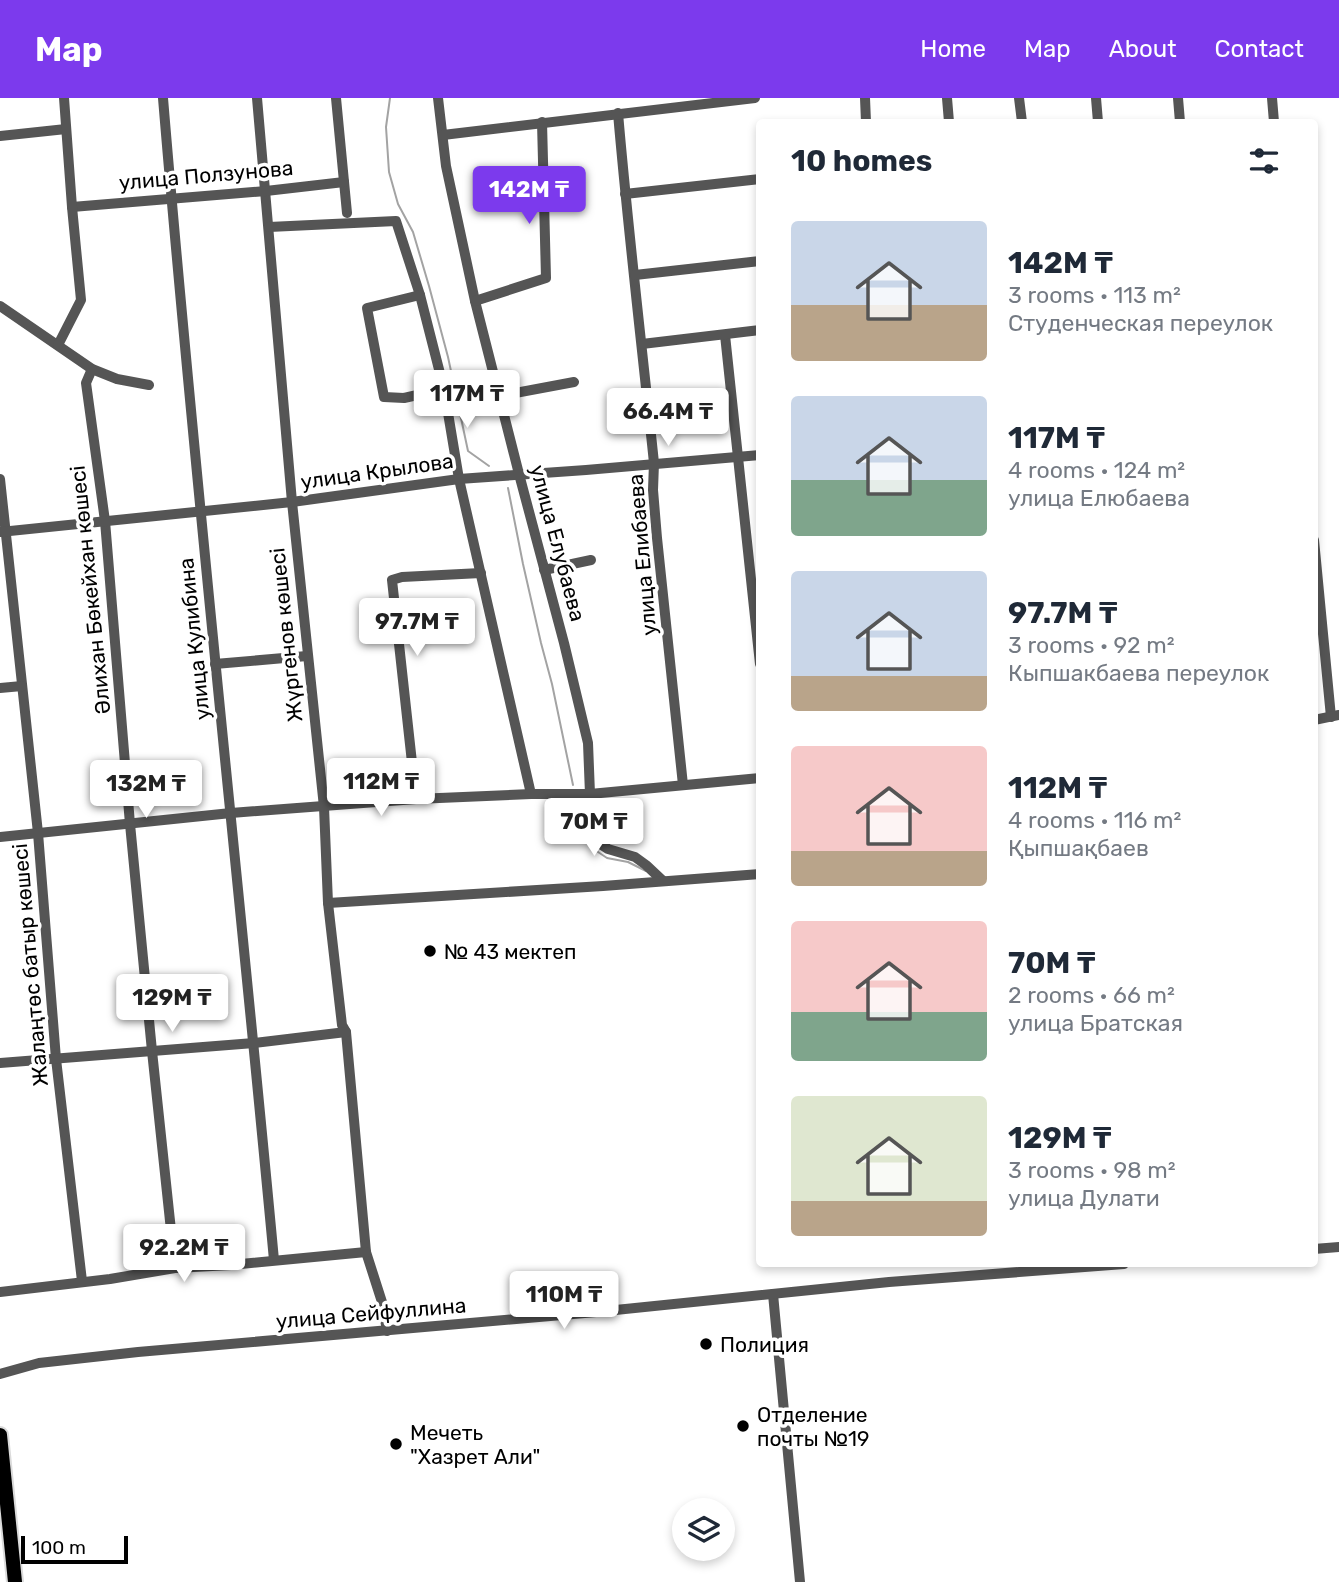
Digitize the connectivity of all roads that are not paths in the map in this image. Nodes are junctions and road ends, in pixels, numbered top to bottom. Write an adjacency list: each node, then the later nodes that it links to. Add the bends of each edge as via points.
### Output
1 (64, 98): 21 (street)
2 (163, 98): 28 (street, улица Кулибина)
3 (257, 98): 26 (street, Жүргенов көшесі)
4 (337, 98): 25 (street)
5 (438, 98): 22 (street, улица Елубаева)
6 (755, 98): 13 (street)
7 (865, 98): 14 (street)
8 (947, 98): 15 (street)
9 (1019, 98): 16 (street)
10 (1096, 98): 17 (street)
11 (1178, 98): 18 (street)
12 (1272, 98): 19 (street)
13 (618, 113): 20 (street); 27 (street, улица Елибаева)
14 (866, 119)
15 (949, 119)
16 (1022, 119)
17 (1098, 119)
18 (1180, 119)
19 (1274, 119)
20 (541, 122): 22 (street); 35 (street, via 546,278)
21 (66, 129): 23 (street); 29 (street)
22 (443, 135): 35 (street, улица Елубаева)
23 (0, 136)
24 (756, 179): 27 (street)
25 (344, 181): 26 (street, улица Ползунова); 30 (street)
26 (266, 191): 28 (street, улица Ползунова); 31 (street, Жүргенов көшесі)
27 (625, 194): 33 (street, улица Елибаева)
28 (171, 198): 29 (street, улица Ползунова); 53 (street, улица Кулибина)
29 (72, 207): 40 (street, via 82,300)
30 (347, 213)
31 (269, 227): 34 (street, via 396,221); 52 (street, Жүргенов көшесі)
32 (756, 261): 33 (street)
33 (635, 275): 39 (street, улица Елибаева)
34 (420, 295): 44 (street); 44 (street, via 367,308 384,397 404,398)
35 (475, 301): 45 (street, улица Елубаева)
36 (0, 306): 40 (street)
37 (756, 331): 38 (street)
38 (725, 335): 39 (street); 47 (street)
39 (642, 344): 48 (street, улица Елибаева)
40 (58, 345): 41 (street)
41 (92, 369): 43 (street); 54 (street, Әлихан Бөкейхан көшесі, via 86,383)
42 (574, 382): 45 (street)
43 (149, 385)
44 (444, 389): 50 (street)
45 (499, 396): 49 (street, улица Елубаева)
46 (756, 456): 47 (street, улица Крылова)
47 (738, 458): 48 (street, улица Крылова); 60 (street)
48 (654, 463): 49 (street, улица Крылова); 67 (street, улица Елибаева, via 657,538)
49 (519, 474): 50 (street, улица Крылова); 57 (street, улица Елубаева)
50 (459, 479): 52 (street, улица Крылова); 58 (street)
51 (0, 480): 55 (street, Жалаңтөс батыр көшесі)
52 (292, 502): 53 (street, улица Крылова); 61 (street, Жүргенов көшесі)
53 (200, 511): 54 (street, улица Крылова); 62 (street, улица Кулибина)
54 (105, 521): 55 (street, улица Крылова); 73 (street, Әлихан Бөкейхан көшесі)
55 (3, 532): 63 (street, Жалаңтөс батыр көшесі)
56 (591, 561): 57 (street)
57 (544, 570): 69 (street, улица Елубаева, via 588,743)
58 (481, 573): 68 (street); 70 (street, via 392,580)
59 (1318, 574): 65 (street)
60 (756, 627)
61 (307, 656): 62 (street); 71 (street, Жүргенов көшесі)
62 (215, 664): 72 (street, улица Кулибина)
63 (22, 686): 64 (street); 74 (street, Жалаңтөс батыр көшесі)
64 (0, 688)
65 (1335, 716)
66 (756, 778): 67 (street)
67 (683, 785): 69 (street)
68 (531, 794): 69 (street); 70 (street)
69 (590, 794): 77 (street, улица Елубаева, via 599,843 635,857)
70 (416, 799): 71 (street)
71 (324, 807): 72 (street); 78 (street, Жүргенов көшесі)
72 (231, 813): 73 (street); 80 (street, улица Кулибина)
73 (130, 824): 74 (street); 81 (street, Әлихан Бөкейхан көшесі)
74 (38, 833): 75 (street); 82 (street, Жалаңтөс батыр көшесі)
75 (0, 837)
76 (756, 874): 77 (street)
77 (663, 881): 78 (street)
78 (328, 903): 79 (street, Жүргенов көшесі)
79 (346, 1032): 80 (street); 86 (street, Жүргенов көшесі)
80 (254, 1043): 81 (street); 87 (street, улица Кулибина)
81 (152, 1051): 82 (street); 89 (street, Әлихан Бөкейхан көшесі)
82 (56, 1059): 83 (street); 90 (street, Жалаңтөс батыр көшесі)
83 (0, 1063)
84 (1339, 1247): 85 (street)
85 (1318, 1248)
86 (366, 1252): 87 (street); 93 (street, Жүргенов көшесі)
87 (274, 1260): 89 (street)
88 (1083, 1267): 92 (street, улица Сейфуллина)
89 (175, 1268): 90 (street)
90 (82, 1281): 91 (street)
91 (0, 1292)
92 (773, 1294): 93 (street, улица Сейфуллина); 98 (street)
93 (387, 1331): 94 (street, улица Сейфуллина, via 39,1363)
94 (0, 1374)
95 (0, 1435): 96 (main road)
96 (4, 1523): 97 (main road)
97 (15, 1582)
98 (800, 1582)

